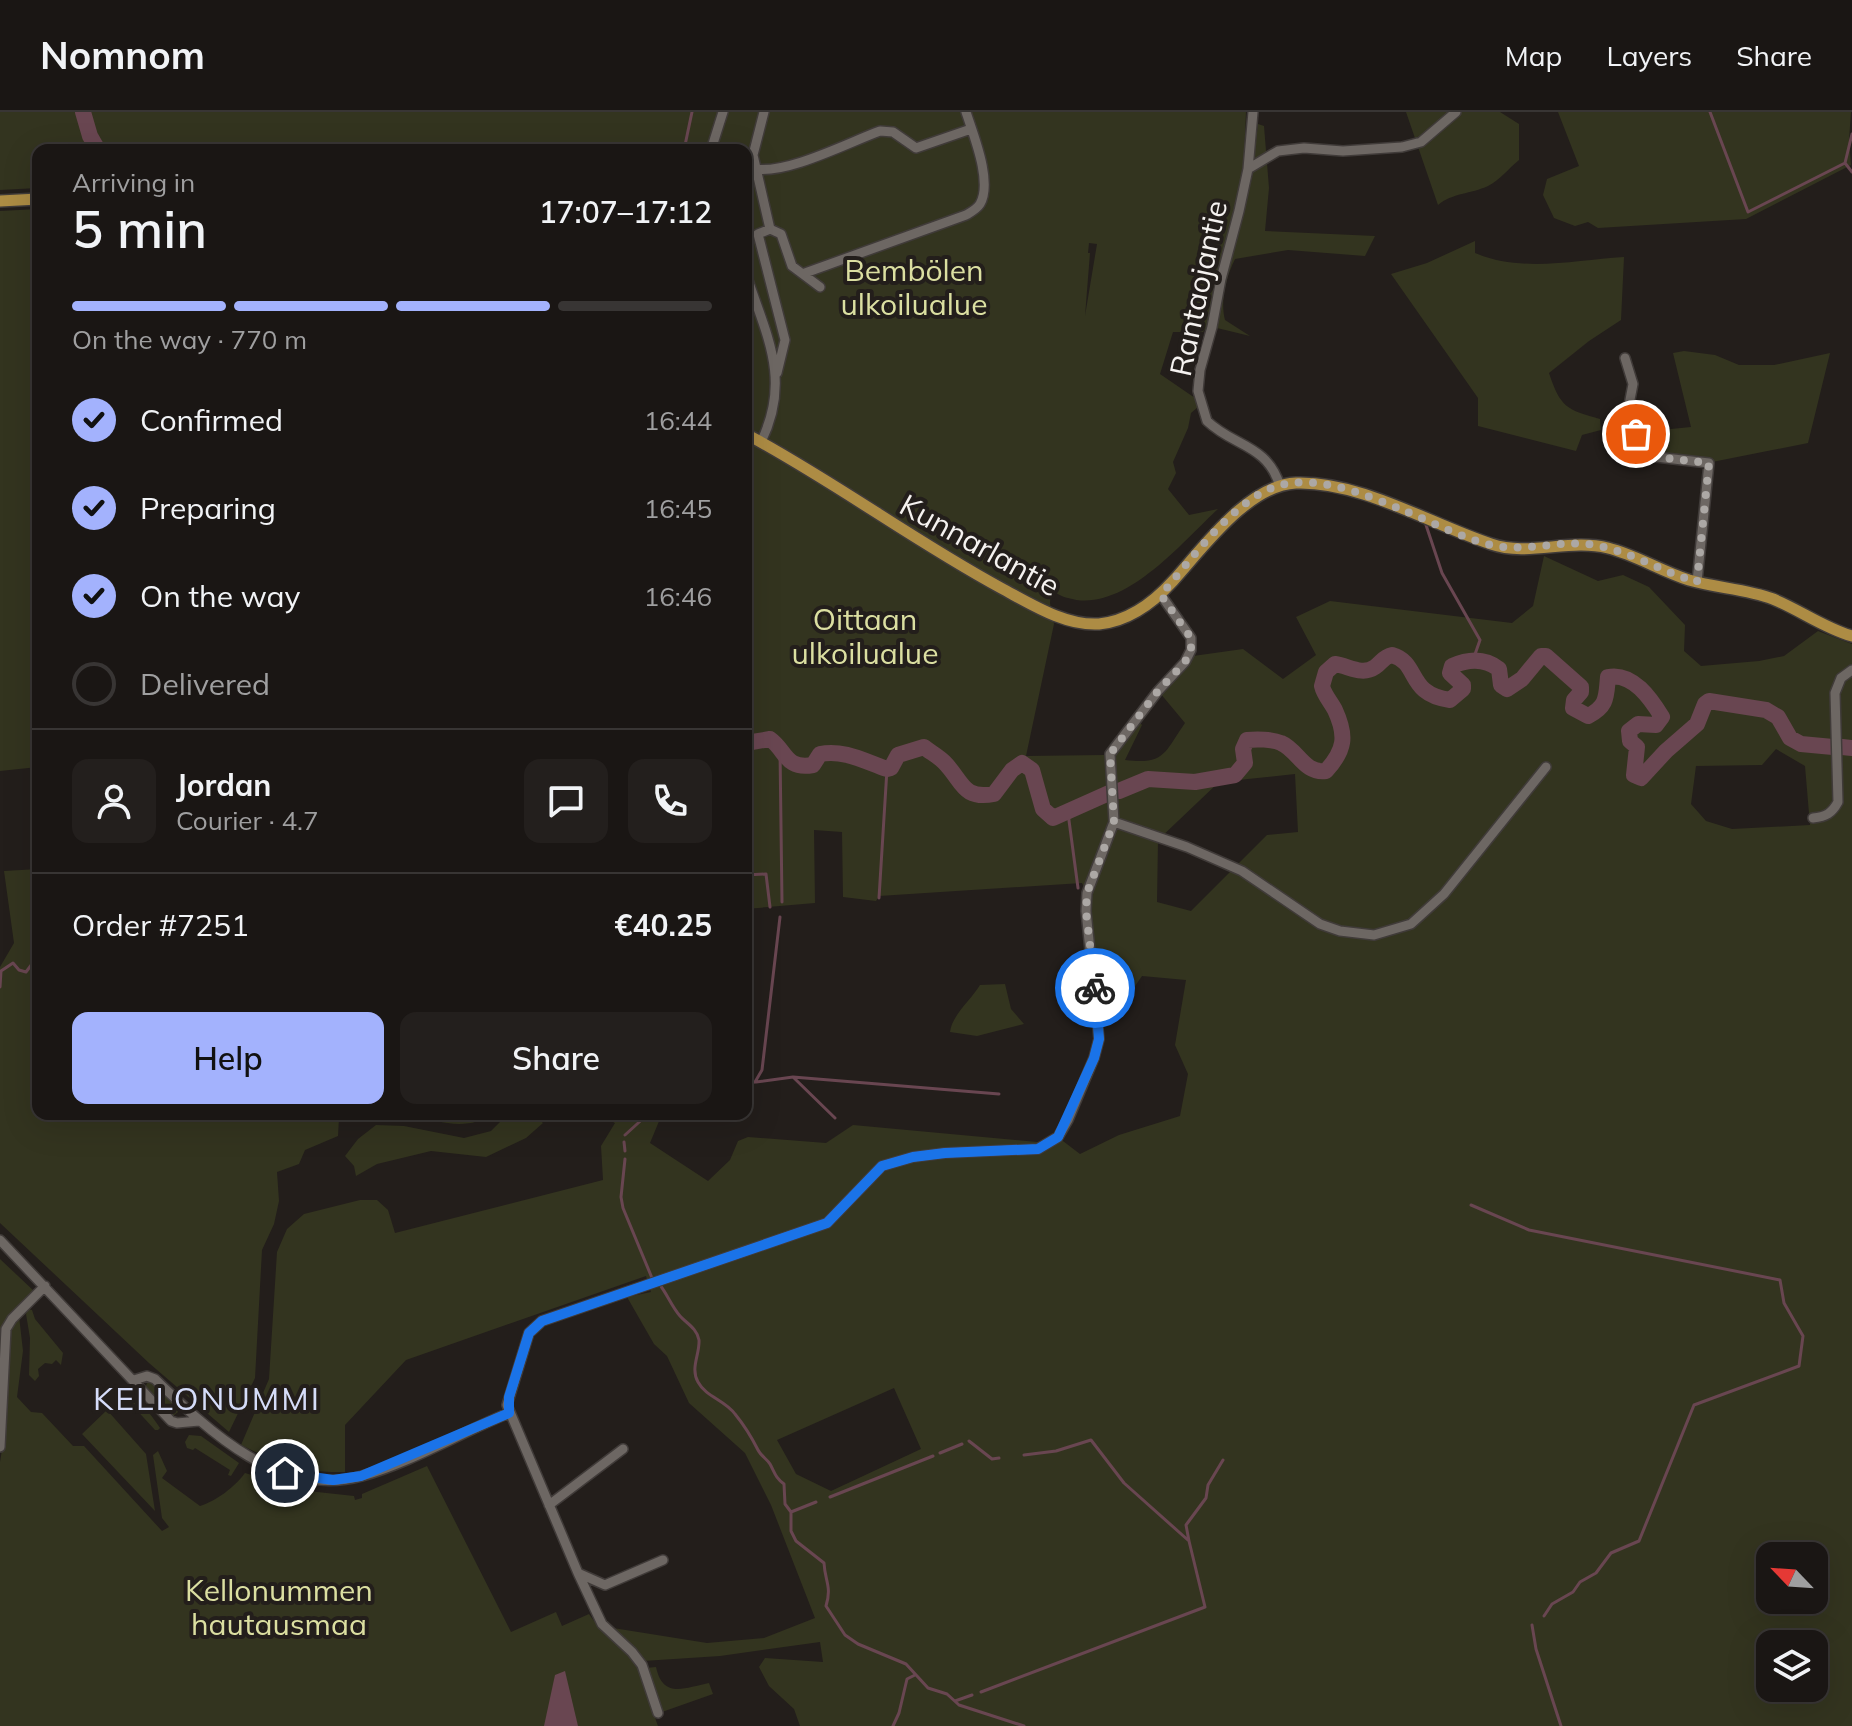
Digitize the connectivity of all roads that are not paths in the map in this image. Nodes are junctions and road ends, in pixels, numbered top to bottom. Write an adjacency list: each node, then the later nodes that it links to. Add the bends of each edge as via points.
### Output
1 (723, 112): 7 (street)
2 (764, 112): 8 (street, via 753,155)
3 (966, 112): 6 (street)
4 (1253, 112): 9 (street, Rantaojantie)
5 (1456, 112): 9 (street, via 1421,142 1354,151 1278,151)
6 (971, 129): 8 (street, via 916,148 893,132 880,131 793,165); 13 (street, via 983,170 983,200 977,208)
7 (713, 144)
8 (755, 169): 12 (street)
9 (1248, 169): 20 (street, Rantaojantie, via 1198,391 1207,421 1263,455)
10 (32, 199): 11 (main road)
11 (0, 201)
12 (770, 229): 13 (street, via 781,234 792,266); 17 (street, via 758,240 785,340)
13 (805, 273): 14 (street)
14 (820, 287)
15 (752, 293): 17 (street)
16 (1625, 358): 21 (street, via 1633,384 1629,405 1636,434 1656,457 1709,463)
17 (777, 373): 19 (street, via 773,410)
18 (752, 437): 19 (main road, Kunnarlantie)
19 (761, 442): 22 (main road, Kunnarlantie, via 950,560 1056,616 1100,624 1140,610)
20 (1280, 486): 21 (main road, Kunnarlantie, via 1346,490 1495,546 1610,548); 22 (main road, Kunnarlantie, via 1249,502 1228,521)
21 (1697, 582): 23 (main road, Kunnarlantie, via 1772,599)
22 (1161, 595): 27 (street, via 1191,638 1191,650 1110,754)
23 (1852, 636)
24 (1852, 670): 26 (street, via 1841,678 1835,693 1838,802 1833,811)
25 (1546, 767): 27 (street, via 1444,894 1411,924 1374,935 1320,924 1242,871)
26 (1813, 818)
27 (1114, 822): 31 (street, via 1087,893 1099,1039 1058,1137 1038,1149 945,1153 882,1166 827,1223 535,1325 509,1397)
28 (0, 1240): 29 (street)
29 (45, 1286): 30 (street); 33 (street, via 6,1329)
30 (134, 1380): 32 (street, via 155,1379); 32 (street, via 171,1421)
31 (509, 1413): 32 (street, via 361,1476 333,1480 285,1473 250,1458); 35 (street)
32 (199, 1421)
33 (0, 1447)
34 (623, 1449): 35 (street)
35 (549, 1505): 37 (street)
36 (663, 1560): 37 (street, via 605,1585)
37 (578, 1573): 38 (street, via 602,1624 642,1665)
38 (658, 1713)

